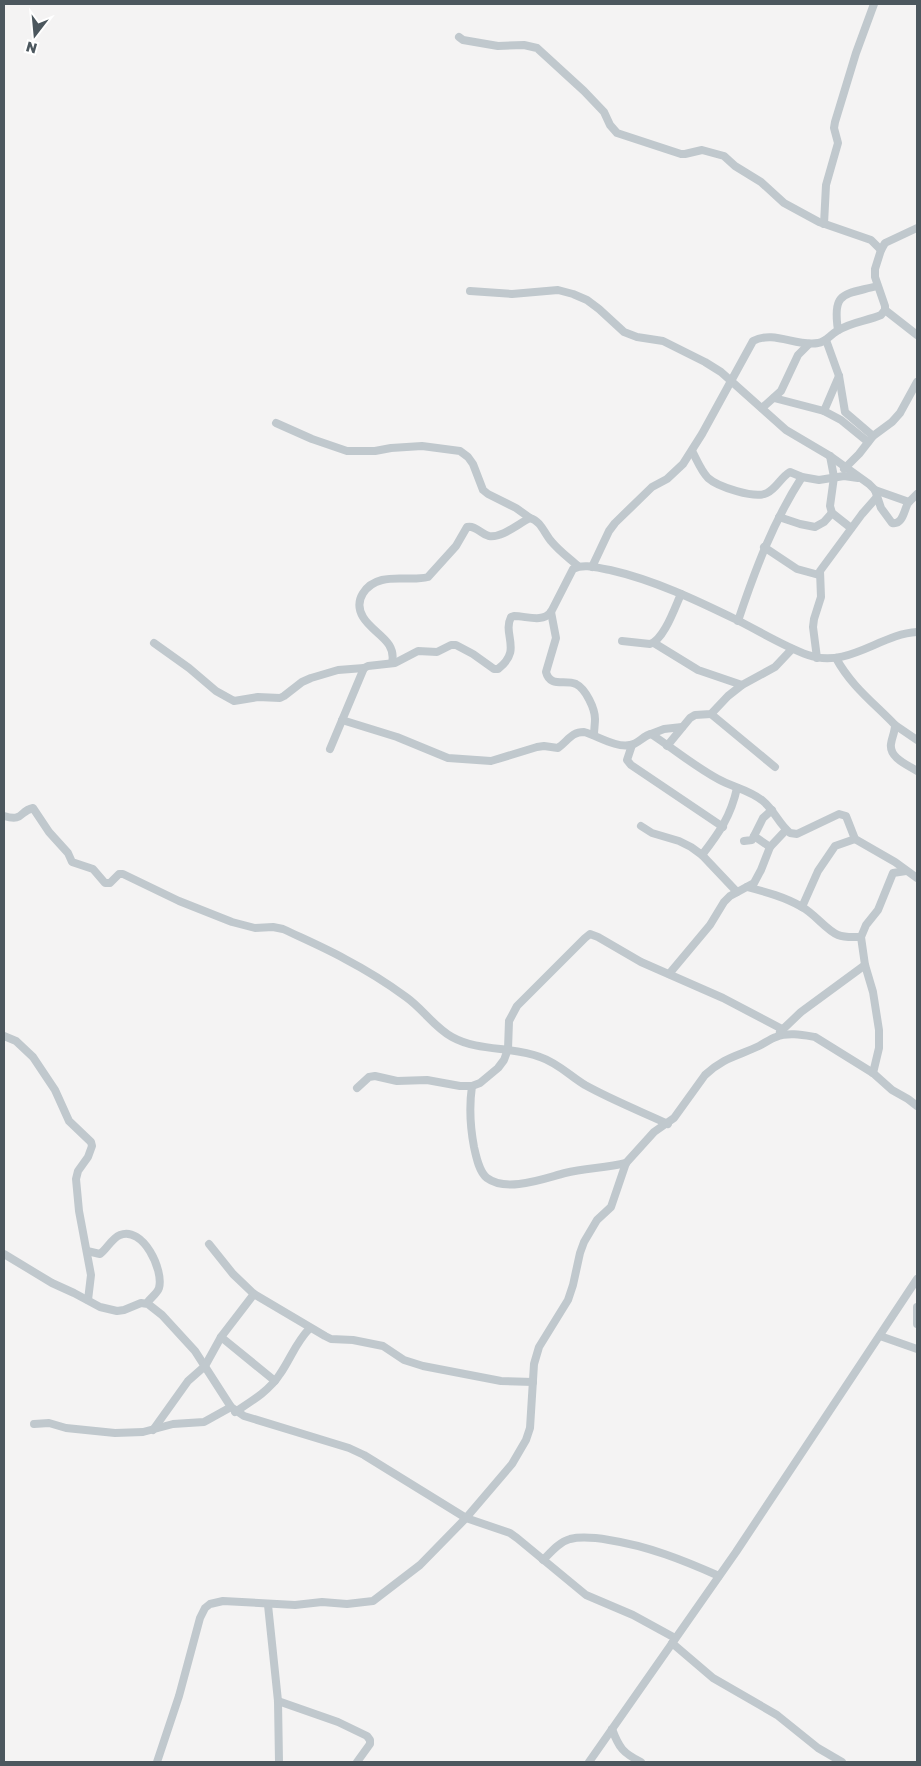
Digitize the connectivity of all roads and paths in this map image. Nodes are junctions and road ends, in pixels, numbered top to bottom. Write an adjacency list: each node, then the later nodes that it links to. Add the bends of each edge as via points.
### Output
1 (874, 4): 3 (street, via 834,128 838,142 826,185)
2 (459, 37): 3 (street, via 498,46 537,48 584,90 617,133 681,154 702,150 724,156 784,203)
3 (824, 224): 5 (street, via 871,240)
4 (917, 228): 5 (street, via 885,243)
5 (881, 250): 6 (street, via 875,269)
6 (877, 286): 8 (street); 9 (street, via 846,295 836,304)
7 (470, 291): 14 (street, via 512,294 558,290 573,294 587,300 624,332 663,341)
8 (885, 310): 9 (street, via 876,317); 10 (street)
9 (838, 330): 11 (street)
10 (917, 335)
11 (826, 340): 12 (street); 13 (street)
12 (809, 344): 14 (street, via 760,337 749,346); 16 (street, via 798,355 782,391)
13 (839, 376): 18 (street); 20 (street, via 845,412)
14 (732, 380): 17 (street); 21 (street)
15 (917, 382): 20 (street, via 900,413)
16 (774, 398): 17 (street); 18 (street)
17 (762, 408): 22 (street, via 796,438)
18 (824, 411): 20 (street)
19 (276, 422): 31 (street, via 347,452 422,446 460,451 468,457 488,494)
20 (870, 439): 23 (street)
21 (692, 451): 25 (street, via 708,478 744,492 768,492 790,472); 35 (street, via 675,473 652,487 615,523)
22 (830, 456): 23 (street); 24 (street)
23 (846, 467): 24 (street); 26 (street)
24 (836, 476): 25 (street, via 819,480); 26 (street); 29 (street, via 830,506)
25 (802, 478): 30 (street)
26 (860, 478): 27 (street)
27 (876, 494): 28 (street); 28 (street, via 892,523 900,522); 32 (street)
28 (914, 498)
29 (832, 513): 30 (street, via 815,527); 32 (street)
30 (779, 516): 33 (street)
31 (530, 518): 34 (street); 45 (street, via 491,536 467,527 456,546 428,577 382,580 364,589 361,615 383,636)
32 (851, 528): 36 (street)
33 (764, 547): 36 (street, via 797,569); 39 (street)
34 (578, 566): 35 (street); 38 (street, via 573,569)
35 (592, 567): 37 (street, via 646,579)
36 (819, 574): 47 (street, via 821,597 814,619)
37 (681, 594): 39 (street); 42 (street, via 669,622)
38 (548, 614): 46 (street, via 538,618 511,617 510,652 498,670 456,645 437,652 418,651); 57 (street, via 554,623 556,638 547,677 555,682 581,687 594,712)
39 (738, 621): 44 (street)
40 (917, 632): 48 (street)
41 (622, 641): 42 (street)
42 (654, 642): 51 (street, via 698,670)
43 (154, 643): 50 (street, via 234,701 280,698 311,678 338,670)
44 (792, 648): 47 (street); 51 (street, via 775,667)
45 (393, 654): 46 (street); 49 (street)
46 (405, 658): 49 (street)
47 (817, 658): 48 (street)
48 (836, 658): 54 (street, via 857,689)
49 (392, 663): 50 (street)
50 (364, 668): 53 (street)
51 (742, 685): 52 (street)
52 (711, 714): 55 (street, via 695,715); 62 (street)
53 (342, 720): 57 (street, via 397,737 448,758 484,761 537,747 558,748 577,732); 61 (street)
54 (895, 725): 58 (street); 63 (street, via 890,747 892,754)
55 (682, 727): 56 (street); 60 (street)
56 (651, 734): 59 (street); 60 (street)
57 (594, 735): 59 (street, via 625,746)
58 (917, 740)
59 (632, 745): 68 (street, via 627,760 631,765)
60 (667, 746): 64 (street)
61 (330, 749)
62 (776, 767)
63 (917, 770)
64 (737, 788): 65 (street, via 754,794); 68 (street, via 730,815)
65 (772, 810): 69 (street); 70 (street, via 763,818)
66 (4, 816): 88 (street, via 18,818 33,808 72,862 93,869 105,883 123,874 232,922 256,928 283,929 368,971 408,998 452,1037 474,1045)
67 (641, 826): 74 (street, via 652,833 680,841)
68 (723, 827): 74 (street)
69 (786, 830): 71 (street, via 797,834 839,814 846,816); 73 (street)
70 (754, 836): 72 (street, via 752,840); 73 (street)
71 (855, 839): 75 (street); 81 (street, via 835,846 821,864)
72 (744, 841)
73 (770, 847): 79 (street, via 758,877)
74 (702, 855): 80 (street)
75 (895, 862): 76 (street); 77 (street)
76 (906, 871): 77 (street); 78 (street)
77 (893, 872): 82 (street, via 878,910)
78 (917, 878)
79 (747, 887): 80 (street); 81 (street)
80 (737, 892): 84 (street, via 724,902 710,925)
81 (802, 907): 82 (street, via 836,934)
82 (861, 938): 83 (street)
83 (865, 965): 85 (street); 89 (street, via 879,1030)
84 (669, 974): 85 (street); 88 (street, via 590,934 513,1010 509,1021)
85 (782, 1029): 87 (street)
86 (4, 1036): 96 (street, via 23,1045 33,1057 55,1090 68,1121 91,1142 91,1151 76,1179)
87 (777, 1037): 89 (street, via 815,1037); 93 (street, via 731,1056 711,1069)
88 (508, 1049): 90 (street, via 498,1068); 93 (street, via 527,1052 558,1065 605,1096)
89 (873, 1073): 92 (street)
90 (472, 1086): 91 (street, via 427,1080 397,1081 375,1076); 94 (street, via 469,1114 475,1152 486,1178 527,1184)
91 (357, 1088)
92 (917, 1106)
93 (668, 1124): 94 (street, via 654,1132)
94 (626, 1162): 110 (street, via 611,1207 597,1220 584,1242 568,1300 538,1347)
95 (209, 1244): 99 (street)
96 (87, 1251): 100 (street, via 92,1275); 101 (street, via 100,1254 116,1237 126,1234 145,1243 153,1257 159,1285)
97 (4, 1254): 100 (street)
98 (917, 1279): 105 (street)
99 (254, 1294): 104 (street); 106 (street)
100 (88, 1300): 101 (street, via 116,1311)
101 (146, 1303): 108 (street, via 170,1323)
102 (917, 1307): 103 (street)
103 (917, 1324)
104 (310, 1328): 109 (street, via 296,1344); 110 (street, via 330,1338 383,1346 404,1360 423,1366 501,1382)
105 (880, 1336): 107 (street); 116 (street)
106 (221, 1337): 108 (street); 109 (street)
107 (917, 1349)
108 (205, 1366): 111 (street); 113 (street, via 188,1381)
109 (275, 1381): 111 (street, via 252,1401)
110 (533, 1382): 114 (street, via 530,1428 526,1440 512,1464)
111 (233, 1409): 113 (street, via 204,1422 173,1424); 114 (street, via 357,1451)
112 (34, 1424): 113 (street, via 49,1423 115,1433)
113 (153, 1430)
114 (466, 1518): 115 (street, via 510,1533); 117 (street, via 420,1565 373,1601)
115 (543, 1560): 116 (street, via 558,1545 570,1540 603,1539 648,1547); 118 (street, via 586,1595 633,1615)
116 (719, 1576): 118 (street)
117 (268, 1604): 119 (street); 121 (street, via 223,1602 205,1608)
118 (673, 1641): 120 (street); 126 (street, via 713,1678 777,1715 818,1748)
119 (278, 1701): 122 (street); 123 (street, via 367,1736 370,1744)
120 (612, 1729): 124 (street); 125 (street, via 625,1754)
121 (157, 1762)
122 (279, 1762)
123 (357, 1762)
124 (589, 1762)
125 (641, 1762)
126 (842, 1762)

